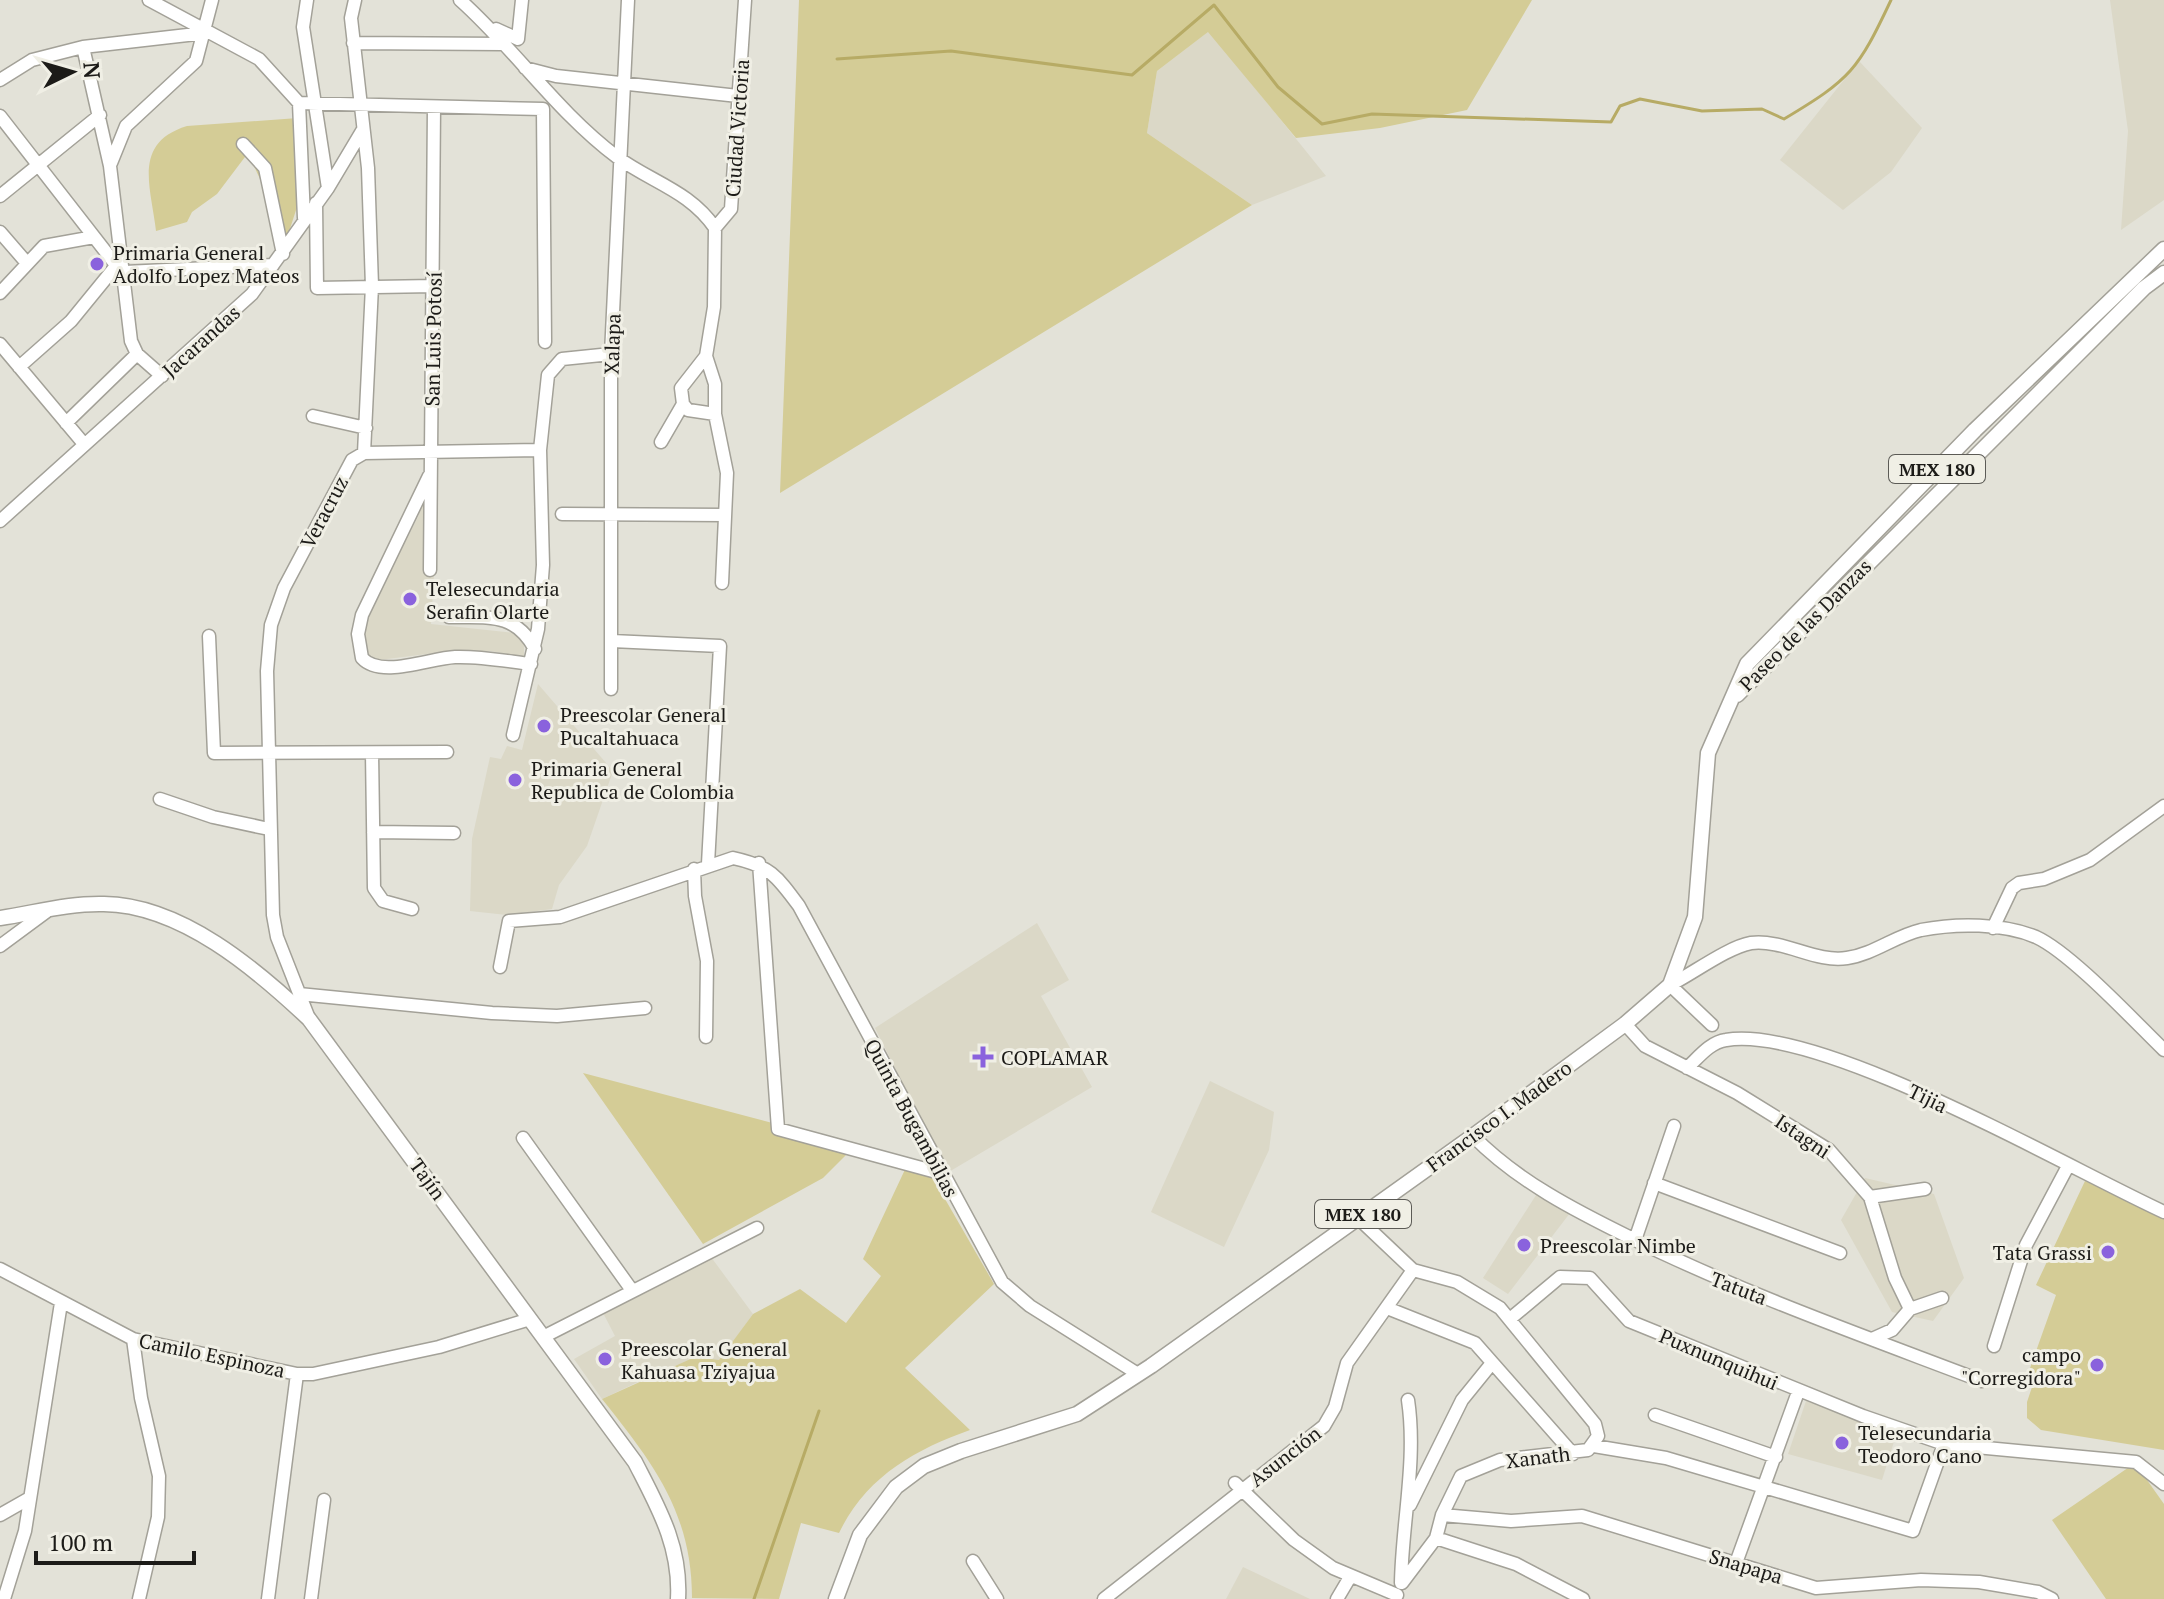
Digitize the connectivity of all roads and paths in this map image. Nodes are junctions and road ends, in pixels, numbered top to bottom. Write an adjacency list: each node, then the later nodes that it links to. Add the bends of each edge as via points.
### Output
1 (149, 0): 10 (street)
2 (212, 0): 10 (street)
3 (307, 0): 19 (street, via 303,27)
4 (355, 0): 11 (street)
5 (460, 0): 9 (street)
6 (522, 0): 9 (street, via 518,39)
7 (628, 0): 16 (street, Xalapa)
8 (745, 0): 17 (street, Ciudad Victoria)
9 (488, 24): 12 (street)
10 (205, 33): 13 (street); 18 (street, via 259,59); 28 (street, via 196,61 126,126)
11 (353, 43): 12 (street); 20 (street)
12 (503, 44): 14 (street)
13 (83, 47): 15 (street, via 32,60); 22 (street)
14 (525, 68): 16 (street); 26 (street)
15 (0, 80)
16 (624, 84): 17 (street); 26 (street, Xalapa)
17 (738, 96): 33 (street, Ciudad Victoria, via 731,209)
18 (299, 103): 19 (street); 32 (street)
19 (317, 103): 20 (street); 29 (street)
20 (360, 104): 21 (street); 24 (street)
21 (434, 107): 43 (street, San Luis Potosí); 45 (street, via 543,109)
22 (100, 115): 27 (street); 28 (street)
23 (0, 116): 27 (street)
24 (362, 131): 29 (street, Jacarandas); 42 (street)
25 (243, 144): 37 (street, via 265,168)
26 (618, 158): 33 (street, via 692,201); 48 (street, Xalapa)
27 (36, 165): 30 (street); 35 (street)
28 (110, 166): 39 (street)
29 (328, 188): 31 (street, Jacarandas)
30 (0, 196)
31 (316, 203): 32 (street, Jacarandas); 42 (street, via 317,288)
32 (304, 221): 37 (street, Jacarandas)
33 (715, 228): 49 (street, Ciudad Victoria, via 714,307)
34 (0, 232): 38 (street)
35 (94, 237): 38 (street, via 54,242); 39 (street)
36 (2164, 249): 57 (main road, Paseo de las Danzas / MEX 180)
37 (283, 254): 40 (street, Jacarandas)
38 (26, 262): 44 (street)
39 (121, 265): 40 (street); 47 (street); 50 (street, via 71,321)
40 (273, 265): 51 (street, Jacarandas, via 252,294)
41 (2164, 273): 59 (main road, Paseo de las Danzas / MEX 180)
42 (372, 286): 43 (street); 56 (street)
43 (434, 286): 63 (street, San Luis Potosí)
44 (0, 293)
45 (545, 342)
46 (0, 344): 50 (street)
47 (137, 354): 51 (street); 55 (street)
48 (611, 354): 61 (street, via 562,359 553,365); 66 (street, Xalapa)
49 (706, 356): 52 (street, via 681,388); 53 (street, Ciudad Victoria, via 715,384)
50 (19, 367): 55 (street)
51 (162, 376): 60 (street, Jacarandas)
52 (683, 404): 53 (street, via 688,410); 58 (street)
53 (715, 414): 67 (street, Ciudad Victoria, via 727,473)
54 (313, 416): 56 (street)
55 (66, 423): 60 (street)
56 (366, 428): 62 (street)
57 (1975, 430): 59 (main road); 77 (main road, Paseo de las Danzas / MEX 180, via 1756,651)
58 (661, 442)
59 (1988, 443): 77 (main road, Paseo de las Danzas / MEX 180)
60 (84, 444): 68 (street, Jacarandas)
61 (540, 450): 63 (street); 74 (street, via 543,565)
62 (364, 453): 63 (street); 79 (street, Veracruz, via 352,460 274,607 267,671)
63 (431, 453): 64 (street, San Luis Potosí)
64 (430, 474): 69 (street, San Luis Potosí); 75 (street, via 362,615 359,650 372,666 454,657)
65 (562, 514): 66 (street)
66 (609, 515): 67 (street); 73 (street, Xalapa)
67 (725, 515): 70 (street, Ciudad Victoria)
68 (0, 521)
69 (430, 570)
70 (722, 583)
71 (449, 617): 74 (street, via 513,623)
72 (209, 636): 79 (street, via 214,753)
73 (612, 641): 76 (street, Xalapa); 88 (street, via 720,646)
74 (535, 649): 75 (street)
75 (531, 664): 78 (street)
76 (611, 689)
77 (1728, 704): 96 (main road, Francisco I. Madero / MEX 180, via 1708,753 1695,917)
78 (513, 735)
79 (269, 751): 81 (street); 84 (street, Veracruz)
80 (447, 752): 81 (street)
81 (372, 753): 85 (street)
82 (160, 799): 84 (street)
83 (2164, 806): 93 (street, via 2090,860 2019,883)
84 (269, 829): 97 (street, Veracruz, via 273,915)
85 (373, 832): 86 (street); 90 (street, via 377,895)
86 (454, 833)
87 (759, 863): 88 (street, via 733,858); 109 (street, Quinta Bugambilias, via 777,875 799,906); 109 (street, via 778,1129)
88 (708, 864): 89 (street)
89 (694, 869): 95 (street, via 560,917 509,921); 102 (street, via 707,961)
90 (412, 909)
91 (46, 912): 92 (main road, Tajín); 94 (street); 99 (main road, Tajín, via 107,904 141,909 180,925 261,976)
92 (0, 918)
93 (1993, 928): 96 (street, via 1925,929 1845,959 1752,943); 103 (street, via 2037,937)
94 (0, 946)
95 (500, 967)
96 (1670, 985): 100 (main road, Francisco I. Madero / MEX 180); 101 (street)
97 (299, 994): 98 (street, via 557,1016); 99 (street, Veracruz)
98 (645, 1008)
99 (309, 1019): 126 (main road, Tajín)
100 (1625, 1024): 104 (street, Istagni, via 1645,1046); 106 (main road, Francisco I. Madero / MEX 180)
101 (1712, 1025)
102 (706, 1037)
103 (2164, 1050)
104 (1687, 1068): 108 (street, Tijia, via 1724,1040 1796,1047 1879,1075); 112 (street, Istagni, via 1829,1150)
105 (1674, 1126): 110 (street)
106 (1473, 1136): 114 (main road, Francisco I. Madero / MEX 180); 116 (street, Tatuta, via 1541,1189)
107 (523, 1138): 120 (street)
108 (2068, 1166): 113 (street, Tijia); 130 (street, via 2026,1245)
109 (940, 1173): 133 (street, Quinta Bugambilias, via 1002,1282 1030,1306)
110 (1654, 1183): 116 (street); 117 (street)
111 (1925, 1189): 112 (street)
112 (1870, 1197): 124 (street, Istagni)
113 (2164, 1212)
114 (1358, 1218): 119 (street, Xanath); 133 (main road, Francisco I. Madero / MEX 180)
115 (757, 1228): 120 (street)
116 (1635, 1240): 129 (street, Tatuta, via 1712,1278)
117 (1840, 1253)
118 (0, 1269): 122 (street, Camilo Espinoza)
119 (1413, 1270): 123 (street, Asunción); 125 (street, Xanath, via 1457,1282)
120 (631, 1289): 127 (street)
121 (1942, 1298): 124 (street)
122 (61, 1303): 128 (street, Camilo Espinoza); 145 (street)
123 (1387, 1308): 131 (street, via 1475,1343); 143 (street, Asunción, via 1347,1363 1324,1426)
124 (1910, 1309): 129 (street, via 1892,1330)
125 (1511, 1318): 135 (street, Puxnunquihui, via 1560,1277 1590,1278 1629,1321); 139 (street, Xanath, via 1595,1424)
126 (530, 1319): 127 (main road, Tajín); 132 (street, Camilo Espinoza, via 439,1347)
127 (543, 1337): 159 (main road, Tajín, via 635,1462 668,1526 676,1552)
128 (133, 1339): 132 (street, Camilo Espinoza); 156 (street, via 159,1476 158,1517)
129 (1872, 1339): 134 (street, Tatuta)
130 (1994, 1346)
131 (1492, 1363): 140 (street); 149 (street, via 1462,1400 1437,1444)
132 (297, 1374): 157 (street)
133 (1138, 1374): 160 (main road, Francisco I. Madero / MEX 180, via 1077,1414 924,1466 896,1487 860,1535)
134 (1982, 1381)
135 (1798, 1392): 138 (street, Puxnunquihui); 141 (street)
136 (1408, 1400): 149 (street, via 1412,1429)
137 (1655, 1415): 141 (street)
138 (1949, 1445): 142 (street, Puxnunquihui, via 2136,1462); 144 (street, via 1913,1531)
139 (1594, 1446): 140 (street, Xanath); 144 (street, via 1666,1458)
140 (1573, 1454): 148 (street, Xanath, via 1500,1460 1474,1468 1461,1476)
141 (1776, 1457): 144 (street)
142 (2164, 1484)
143 (1239, 1486): 153 (street, via 1294,1540); 162 (street, Asunción)
144 (1766, 1488): 152 (street)
145 (28, 1499): 147 (street); 155 (street, via 25,1531)
146 (324, 1500): 158 (street)
147 (0, 1515)
148 (1442, 1515): 150 (street, Xanath); 152 (street, Snapapa, via 1511,1521 1582,1516)
149 (1406, 1517): 154 (street)
150 (1436, 1538): 154 (street); 164 (street, via 1516,1564)
151 (973, 1561): 161 (street)
152 (1736, 1563): 165 (street, Snapapa, via 1816,1588 1921,1580 1979,1582)
153 (1350, 1577): 154 (street); 163 (street)
154 (1399, 1592)
155 (4, 1599)
156 (139, 1599)
157 (268, 1599)
158 (311, 1599)
159 (678, 1599)
160 (836, 1599)
161 (997, 1599)
162 (1104, 1599)
163 (1337, 1599)
164 (1583, 1599)
165 (2052, 1599)

